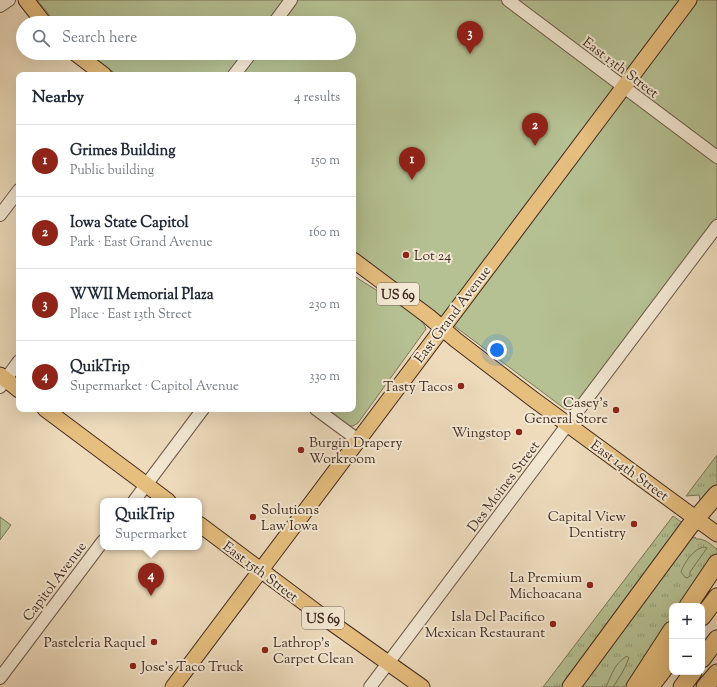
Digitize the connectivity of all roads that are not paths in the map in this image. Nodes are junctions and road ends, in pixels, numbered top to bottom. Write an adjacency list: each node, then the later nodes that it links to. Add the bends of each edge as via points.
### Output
1 (9, 0): 6 (street)
2 (26, 0): 7 (main road)
3 (291, 0): 8 (street)
4 (508, 0): 13 (street, East 13th Street)
5 (689, 0): 13 (main road, East Grand Avenue)
6 (0, 6)
7 (39, 16)
8 (279, 16)
9 (84, 60): 11 (main road)
10 (246, 60): 12 (street)
11 (100, 72)
12 (236, 72)
13 (624, 87): 14 (street, East 13th Street); 19 (main road, East Grand Avenue)
14 (717, 157)
15 (16, 194): 16 (street)
16 (0, 215)
17 (717, 226): 26 (street, Des Moines Street)
18 (356, 262): 19 (main road, East 14th Street / US 69)
19 (442, 328): 26 (main road, East 14th Street / US 69); 27 (main road, East Grand Avenue)
20 (16, 365): 21 (street)
21 (2, 380): 22 (main road)
22 (16, 388)
23 (49, 412): 28 (main road)
24 (201, 412): 28 (street)
25 (320, 412): 27 (street)
26 (568, 424): 32 (main road, East 14th Street / US 69); 45 (street, Des Moines Street)
27 (358, 440): 37 (main road, East Grand Avenue)
28 (146, 485): 30 (street); 31 (main road)
29 (717, 494): 32 (highway)
30 (136, 498)
31 (164, 498)
32 (695, 518): 34 (main road, East 14th Street / US 69); 52 (highway)
33 (202, 526): 37 (main road, East 15th Street / US 69)
34 (716, 533)
35 (100, 545): 48 (street, Capitol Avenue)
36 (717, 564): 39 (highway)
37 (260, 570): 45 (main road, East 15th Street / US 69); 49 (main road, East Grand Avenue)
38 (717, 597): 40 (highway)
39 (690, 603)
40 (705, 613)
41 (669, 635): 53 (highway)
42 (717, 639): 43 (highway)
43 (705, 655)
44 (669, 662): 54 (highway)
45 (388, 663): 50 (street, Des Moines Street); 51 (main road, East 15th Street / US 69)
46 (717, 673): 56 (highway)
47 (691, 675): 55 (highway)
48 (0, 678)
49 (173, 687)
50 (370, 687)
51 (422, 687)
52 (571, 687)
53 (635, 687)
54 (650, 687)
55 (682, 687)
56 (705, 687)

